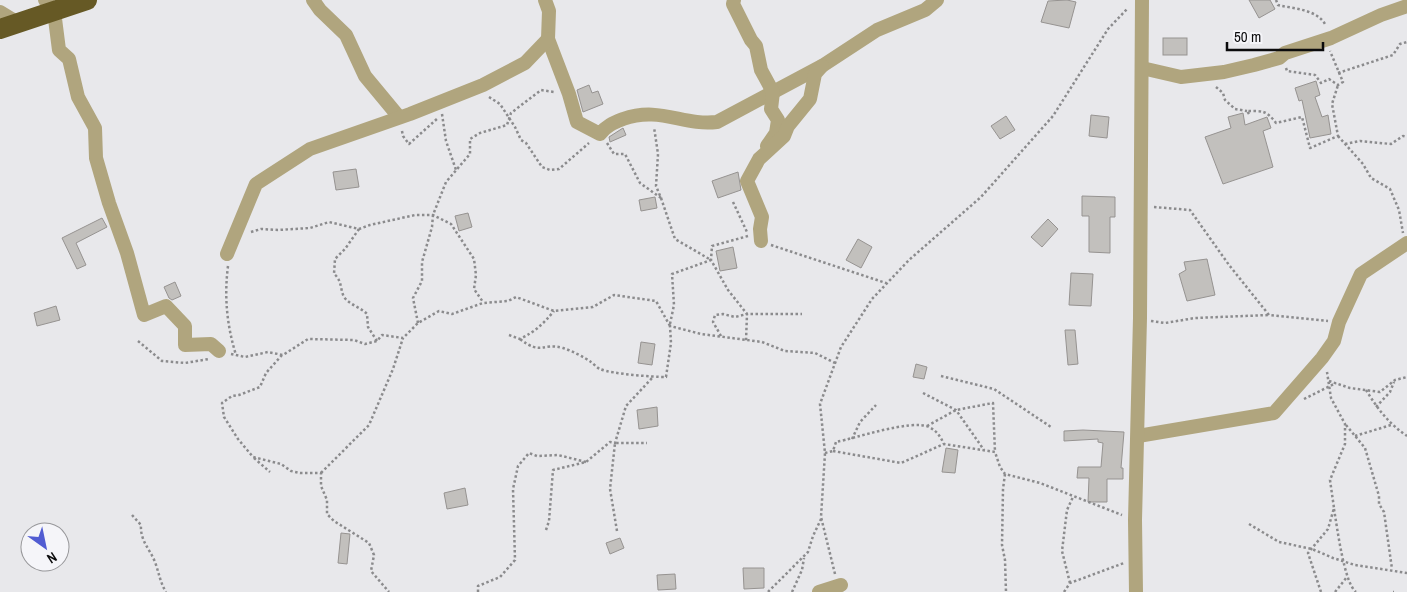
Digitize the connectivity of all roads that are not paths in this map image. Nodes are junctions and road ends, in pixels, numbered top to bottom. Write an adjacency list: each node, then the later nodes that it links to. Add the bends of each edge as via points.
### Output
1 (87, 0): 7 (highway)
2 (313, 0): 15 (street, via 346,36 365,76)
3 (546, 0): 11 (street)
4 (734, 0): 14 (street)
5 (937, 0): 12 (street, via 925,10 878,30)
6 (1136, 3): 13 (street)
7 (49, 6): 10 (highway); 20 (street, via 59,50 69,59 78,98 95,128 96,158 144,315 166,306 186,326 185,345 211,344)
8 (1407, 6): 13 (street, via 1331,38 1284,53 1279,58 1224,72 1181,77)
9 (0, 12): 10 (street)
10 (9, 26)
11 (548, 39): 14 (street, via 577,122 600,134 612,123 632,116 652,114 705,124 717,122); 15 (street, via 524,63 475,88)
12 (822, 66): 14 (street); 16 (street, via 816,74 810,99 784,136)
13 (1142, 68): 21 (street)
14 (773, 92): 16 (street, via 771,109 778,120 776,133)
15 (399, 118): 19 (street, via 310,149 256,184)
16 (759, 159): 17 (street, via 747,181 762,217)
17 (755, 238)
18 (1406, 239): 21 (street, via 1361,274 1334,341 1274,413)
19 (227, 254)
20 (219, 351)
21 (1138, 436): 24 (street)
22 (841, 585): 23 (street)
23 (819, 592)
24 (1136, 592)

